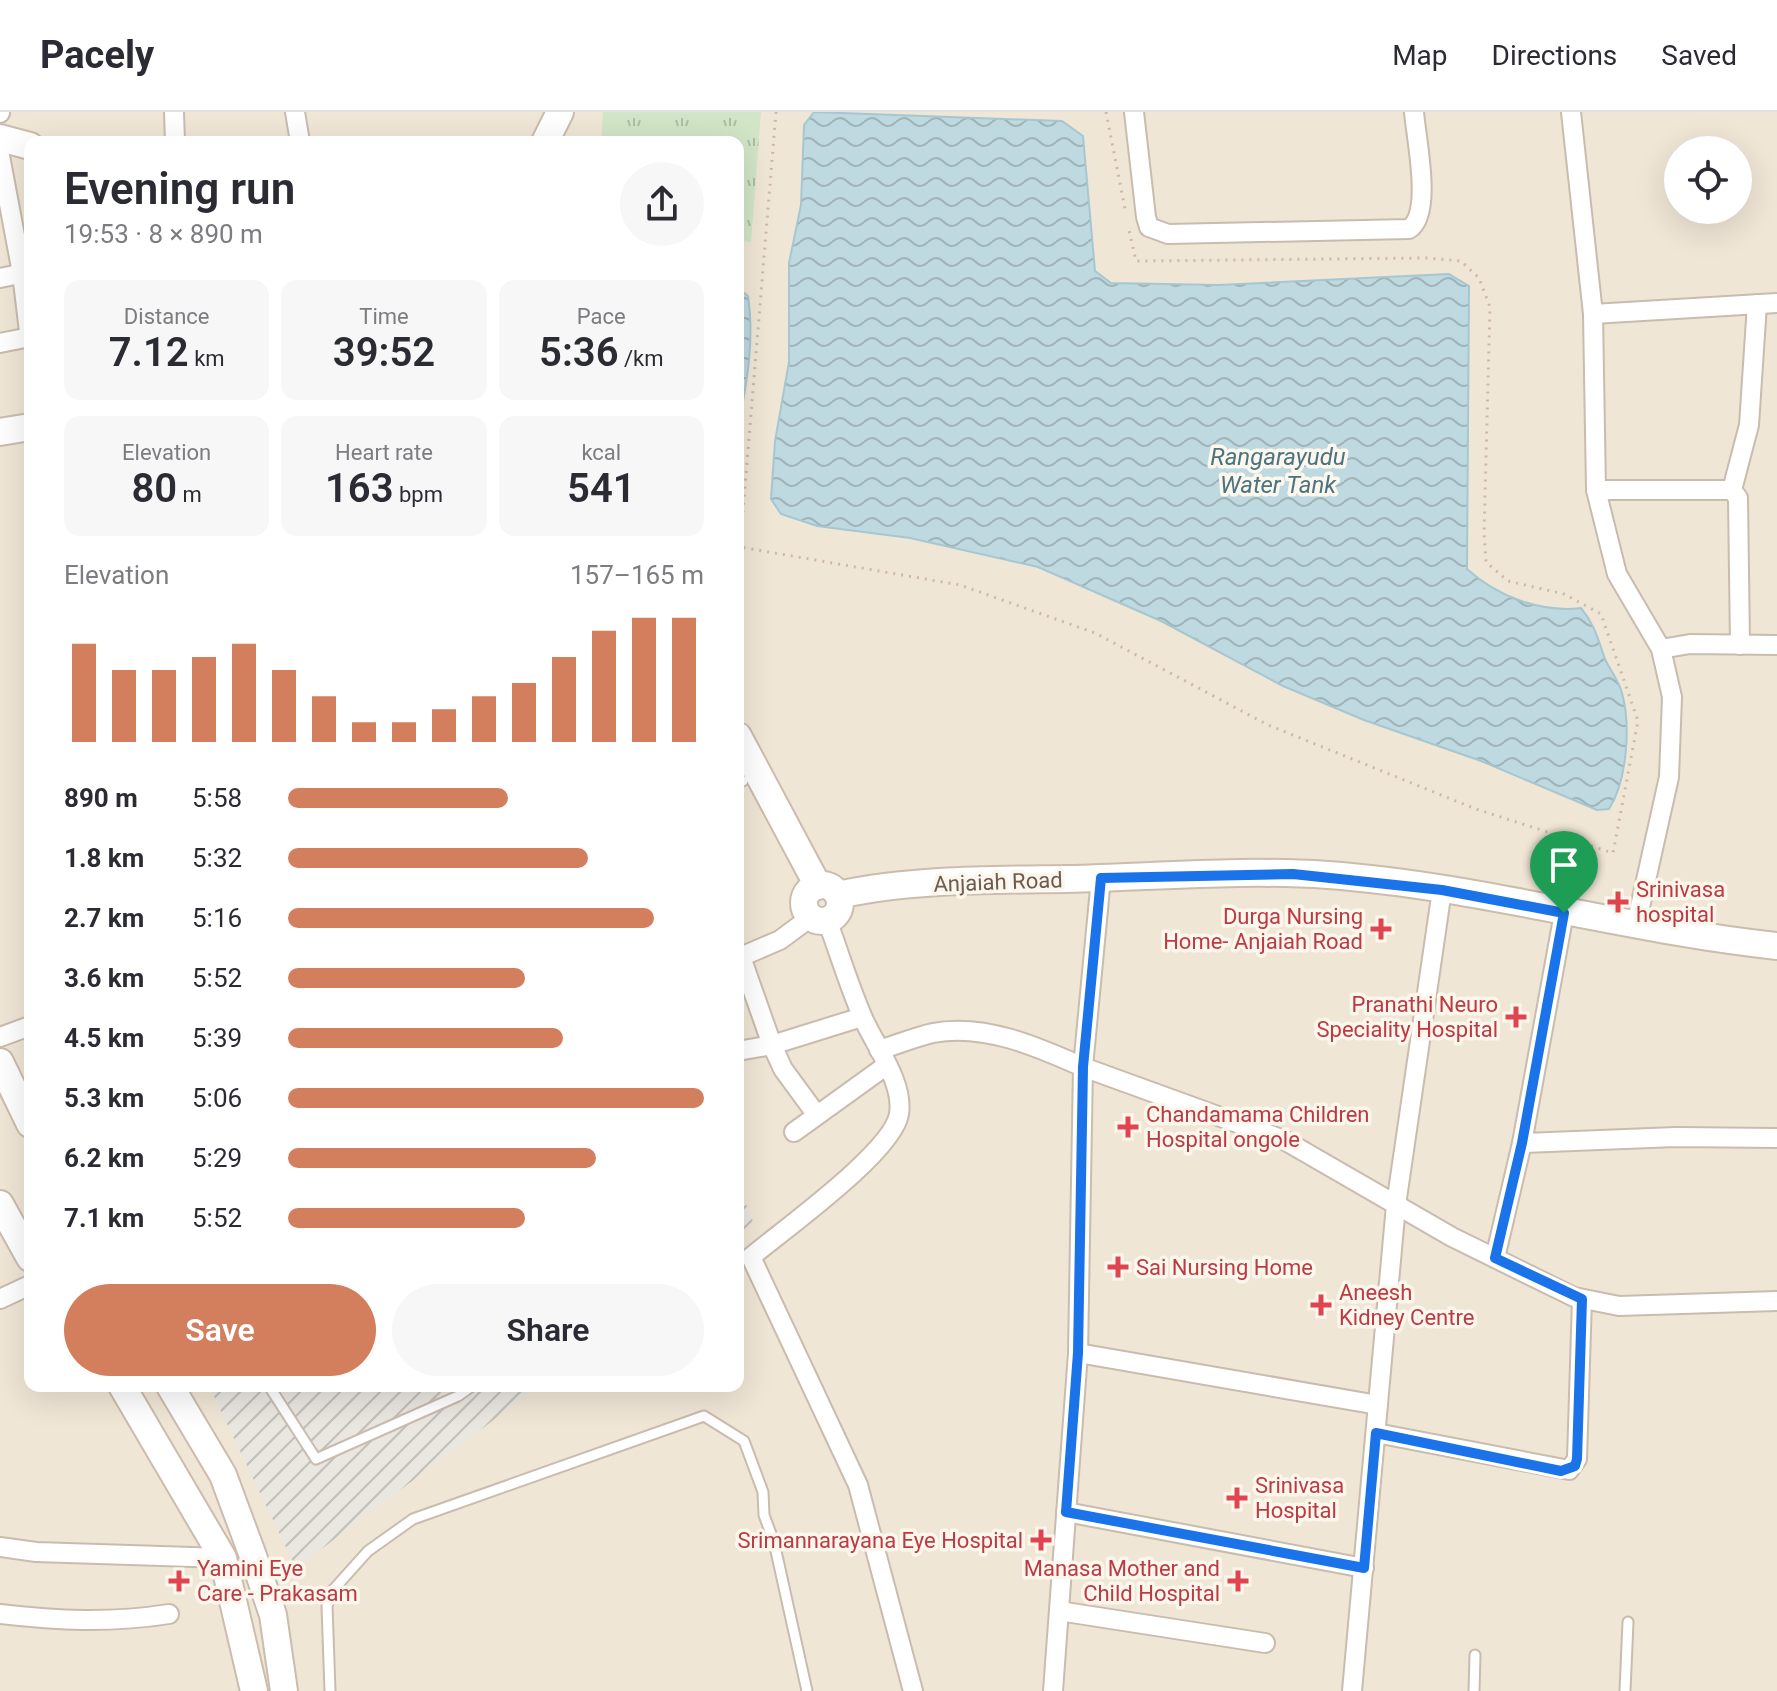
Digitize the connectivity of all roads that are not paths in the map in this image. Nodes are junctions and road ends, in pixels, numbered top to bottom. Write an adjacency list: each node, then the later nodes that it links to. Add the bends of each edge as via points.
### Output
1 (174, 112): 7 (street)
2 (295, 112): 8 (street)
3 (560, 112): 9 (street)
4 (1134, 112): 5 (street, via 1146,217 1149,227 1168,234 1409,229 1417,224 1423,207)
5 (1414, 112)
6 (1571, 112): 18 (street)
7 (175, 136)
8 (299, 136)
9 (548, 136)
10 (0, 138): 11 (street)
11 (24, 144)
12 (0, 156): 13 (street)
13 (24, 263)
14 (24, 272): 15 (street)
15 (0, 278)
16 (1777, 303): 17 (street)
17 (1757, 304): 18 (street); 24 (street, via 1749,425)
18 (1593, 314): 23 (street)
19 (24, 339): 20 (street)
20 (0, 343)
21 (24, 428): 22 (street)
22 (0, 432)
23 (1596, 490): 24 (street); 27 (street, via 1617,574)
24 (1732, 490): 25 (street, via 1738,498)
25 (1740, 645): 26 (street); 27 (street)
26 (1777, 645)
27 (1661, 649): 34 (street, via 1672,697 1669,777)
28 (744, 748): 32 (street)
29 (744, 784): 32 (street)
30 (1101, 878): 31 (street, Anjaiah Road, via 1317,875); 32 (street, Anjaiah Road, via 915,885); 45 (street)
31 (1442, 890): 33 (street, Anjaiah Road); 52 (street)
32 (820, 903): 36 (street, via 780,940); 38 (street)
33 (1564, 913): 34 (street, Anjaiah Road); 50 (street)
34 (1636, 925): 35 (street, Anjaiah Road)
35 (1777, 946)
36 (744, 956)
37 (744, 969): 41 (street)
38 (862, 1017): 41 (street); 43 (street)
39 (24, 1028): 40 (street)
40 (0, 1037)
41 (772, 1045): 42 (street); 47 (street)
42 (744, 1050)
43 (883, 1058): 45 (street, via 934,1033 977,1032 1018,1041); 47 (street); 80 (street, via 899,1100 899,1116 889,1135 862,1165 751,1257 858,1485)
44 (0, 1062): 46 (street)
45 (1083, 1067): 52 (street, via 1284,1140); 59 (street)
46 (24, 1112)
47 (816, 1114): 48 (street)
48 (794, 1132)
49 (1777, 1138): 50 (street)
50 (1522, 1143): 54 (street)
51 (0, 1204): 53 (street)
52 (1396, 1205): 54 (street); 64 (street)
53 (24, 1247)
54 (1495, 1258): 57 (street)
55 (24, 1288): 56 (street)
56 (0, 1299)
57 (1582, 1299): 58 (street, via 1619,1306); 65 (street, via 1577,1459 1569,1470)
58 (1777, 1301)
59 (1078, 1353): 64 (street); 66 (street)
60 (126, 1392): 68 (street)
61 (174, 1392): 77 (street, via 223,1475 253,1556 273,1615)
62 (273, 1392): 63 (lane, via 316,1459)
63 (464, 1392)
64 (1378, 1405): 65 (street)
65 (1376, 1433): 69 (street)
66 (1066, 1512): 69 (street); 70 (street)
67 (0, 1547): 68 (street)
68 (223, 1558): 76 (street)
69 (1364, 1568): 82 (street)
70 (1059, 1611): 74 (street); 81 (street)
71 (0, 1614): 72 (street, via 86,1622)
72 (169, 1614)
73 (1628, 1622): 84 (lane)
74 (1265, 1643)
75 (1475, 1655): 83 (lane)
76 (254, 1691)
77 (284, 1691)
78 (330, 1691): 79 (lane, via 327,1606 333,1590 368,1551 413,1519 704,1416 744,1441 763,1492)
79 (807, 1691)
80 (913, 1691)
81 (1053, 1691)
82 (1352, 1691)
83 (1474, 1691)
84 (1625, 1691)

